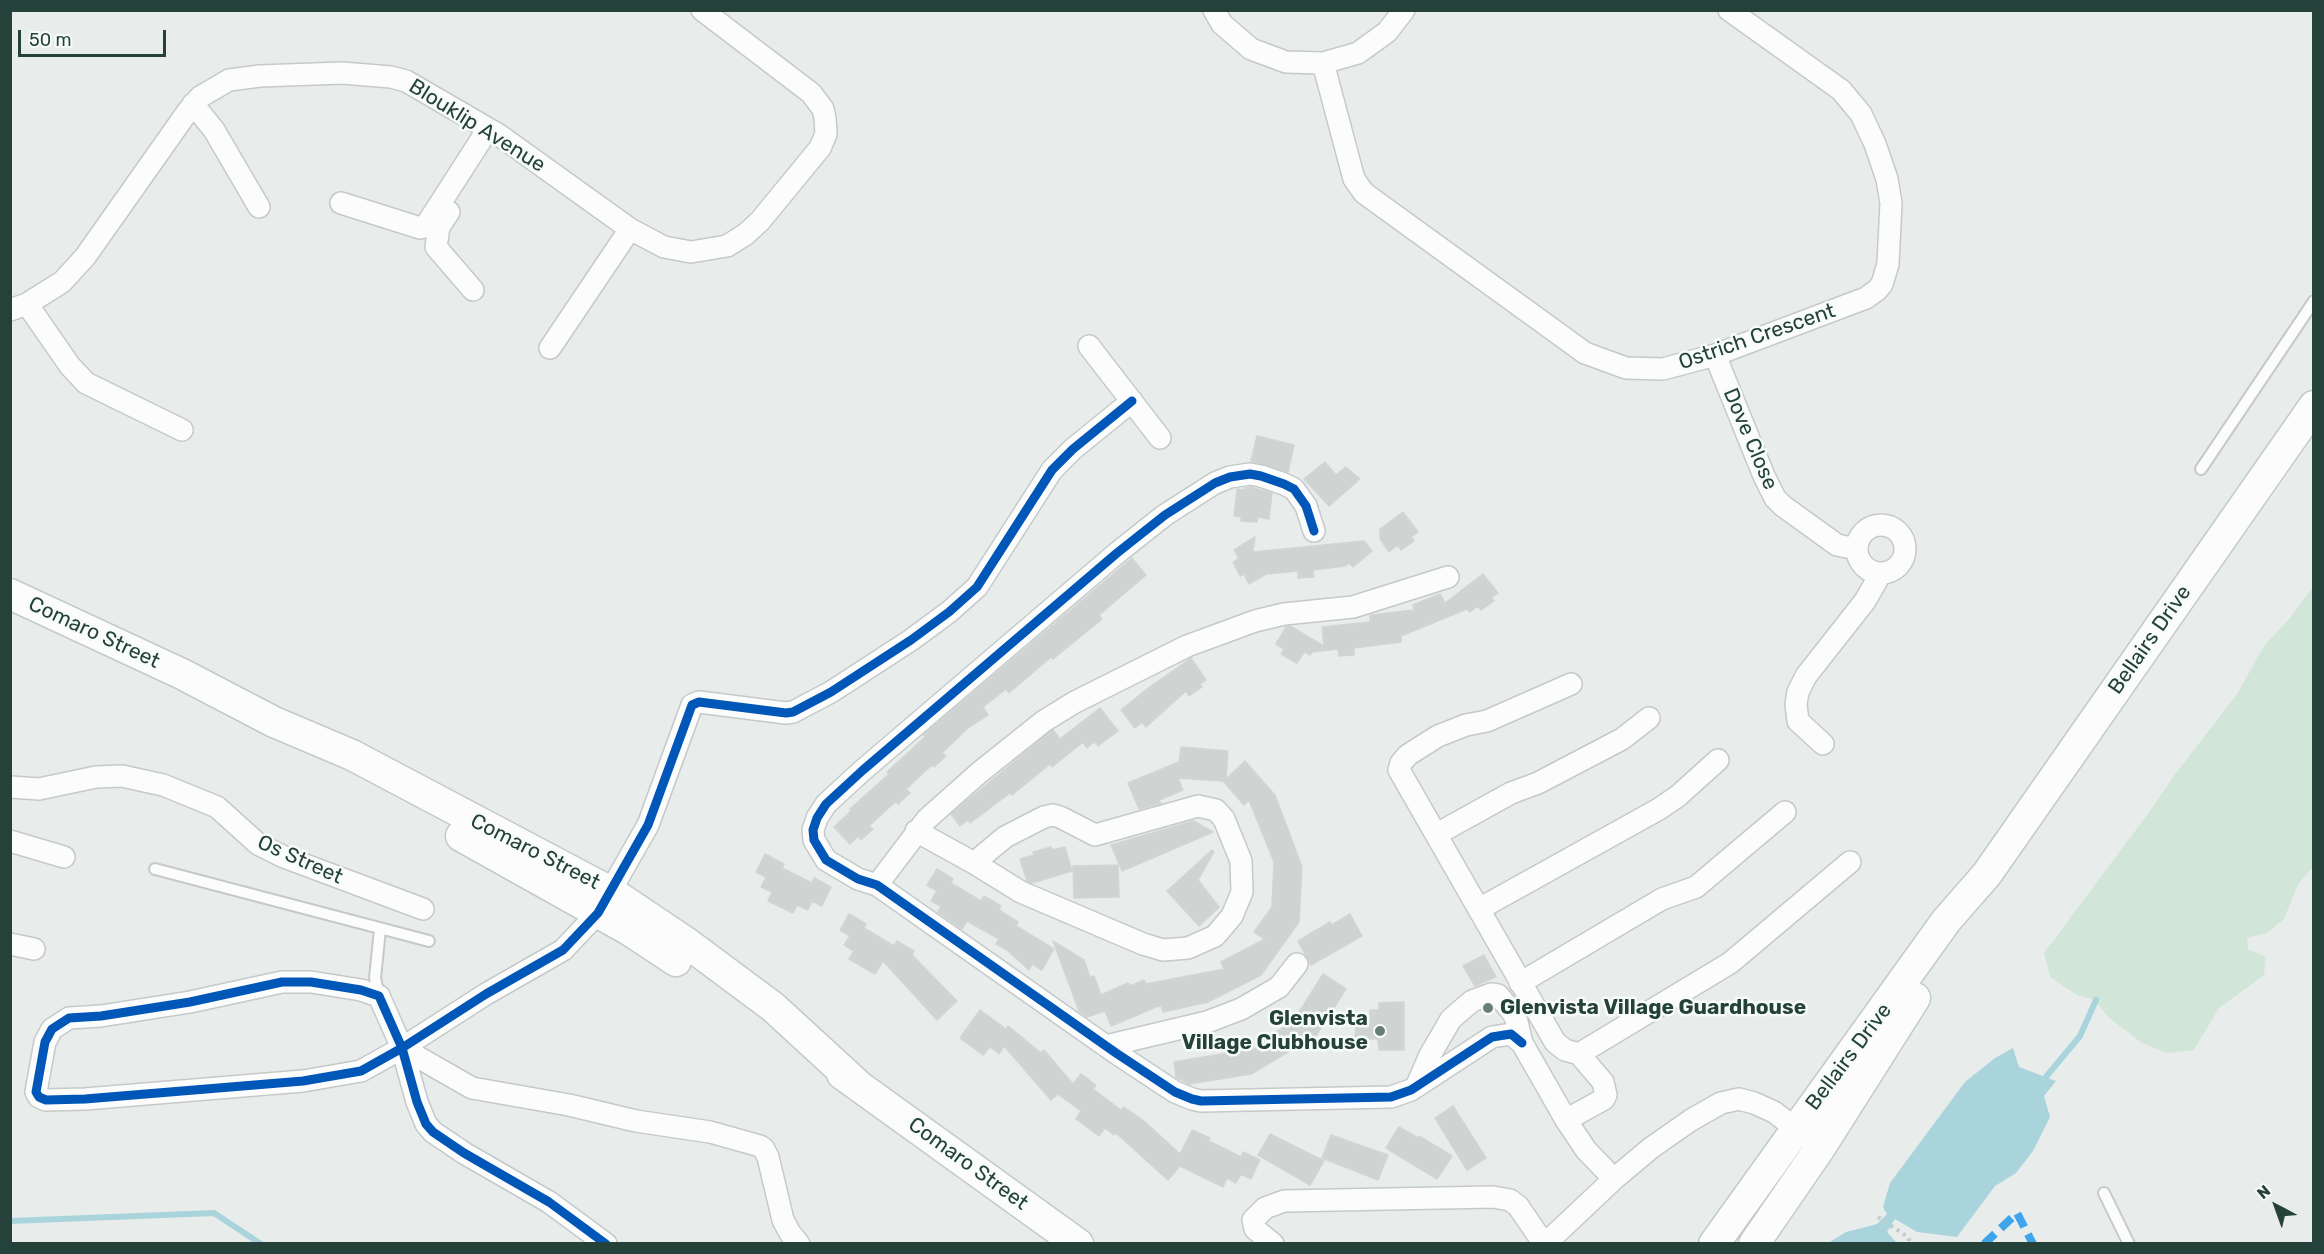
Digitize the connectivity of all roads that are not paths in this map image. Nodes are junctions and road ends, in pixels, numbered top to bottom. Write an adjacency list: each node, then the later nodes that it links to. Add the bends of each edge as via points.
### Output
1 (702, 10): 10 (street, Blouklip Avenue, via 811,93 823,109 826,134 820,148 760,221 727,246 681,251 664,247)
2 (1214, 10): 5 (street, via 1222,24 1251,49 1286,62)
3 (1404, 10): 5 (street, via 1387,32 1358,53)
4 (1729, 10): 16 (street, Ostrich Crescent, via 1841,90 1861,114 1887,179 1891,203 1890,253 1883,281 1871,295)
5 (1323, 63): 16 (street, Ostrich Crescent, via 1354,179 1370,198 1594,357 1626,368 1648,370)
6 (193, 104): 7 (street, Blouklip Avenue, via 218,85 241,78 342,73 381,76 406,81); 9 (street, via 214,130); 13 (street, Blouklip Avenue, via 85,257 62,282)
7 (494, 132): 8 (street, via 425,228); 10 (street, Blouklip Avenue); 11 (street, via 436,238 436,247)
8 (341, 203)
9 (259, 207)
10 (630, 229): 15 (street)
11 (473, 290)
12 (2313, 301): 21 (lane)
13 (19, 307): 19 (street, via 86,383)
14 (1089, 346): 17 (street)
15 (550, 348)
16 (1715, 356): 23 (street, Dove Close, via 1775,498 1837,545)
17 (1132, 401): 20 (street); 42 (street, via 1052,470 977,587 911,640 793,712 699,702 692,705 648,825)
18 (2313, 406): 40 (street, Bellairs Drive)
19 (182, 430)
20 (1160, 438)
21 (2200, 469)
22 (1314, 531): 41 (street, via 1306,506 1294,489 1261,476 1241,475 1215,483 1165,515 1117,553 826,804 813,830 818,850 839,869)
23 (1857, 549): 24 (street, via 1864,566); 24 (street, via 1860,538 1874,526 1886,525 1897,530 1904,539 1904,557 1897,567)
24 (1881, 573): 29 (street, via 1798,692 1798,721)
25 (1448, 577): 33 (street, via 1353,608 1266,617 1187,646 1044,721 980,772)
26 (10, 594): 42 (street, Comaro Street, via 274,722 352,755)
27 (1571, 684): 34 (street, via 1487,721 1438,736 1404,759 1400,774)
28 (1649, 718): 34 (street, via 1622,739)
29 (1823, 744)
30 (1718, 760): 44 (street, via 1659,809)
31 (10, 787): 43 (street, Os Street, via 39,789 96,777 122,776 163,785 217,807 258,844 284,857)
32 (1785, 812): 50 (street, via 1696,887 1662,899)
33 (916, 831): 38 (street); 41 (street)
34 (1437, 834): 44 (street)
35 (10, 841): 36 (street)
36 (64, 857)
37 (1850, 862): 55 (street, via 1730,963)
38 (974, 863): 38 (street, via 1021,892 1163,950 1188,948 1215,936 1232,915 1242,892 1241,861 1224,819 1216,810 1198,806 1095,834 1060,817 1044,817 1005,837)
39 (155, 869): 45 (lane)
40 (1987, 874): 58 (street, Bellairs Drive, via 1946,921); 59 (street, Bellairs Drive, via 1952,938)
41 (877, 885): 53 (street)
42 (604, 902): 54 (street, via 563,950); 65 (street, Comaro Street, via 672,957)
43 (423, 909)
44 (1479, 909): 50 (street)
45 (380, 929): 46 (lane); 51 (lane, via 375,978)
46 (429, 941)
47 (10, 944): 48 (street)
48 (34, 949)
49 (1297, 964): 53 (street, via 1279,987 1241,1009 1207,1022)
50 (1520, 983): 55 (street, via 1555,1042)
51 (379, 996): 54 (street); 54 (street, via 311,982 282,982 190,1002 69,1018 52,1029 45,1042 36,1094 46,1100 84,1099 303,1080 361,1071)
52 (1522, 1043): 56 (street, via 1511,1034 1492,1036); 56 (street, via 1517,1022 1502,998 1495,994 1481,997 1451,1018); 57 (street)
53 (1106, 1046): 56 (street, via 1175,1092 1201,1101 1380,1098 1401,1095)
54 (402, 1048): 63 (street, via 417,1102 433,1132 549,1202); 64 (street, via 472,1088 710,1132 762,1147 768,1157 780,1213)
55 (1579, 1054): 57 (street, via 1603,1082 1606,1095)
56 (1417, 1085)
57 (1566, 1120): 60 (street, via 1586,1150)
58 (1796, 1128): 59 (street); 60 (street, via 1754,1103 1727,1101 1691,1120); 62 (street, Bellairs Drive)
59 (1820, 1148): 62 (street, Bellairs Drive)
60 (1614, 1179): 67 (street)
61 (2104, 1193): 68 (lane)
62 (1731, 1239)
63 (606, 1244)
64 (799, 1244)
65 (1078, 1244)
66 (1273, 1244): 67 (street, via 1255,1229 1253,1220 1265,1208 1284,1201 1493,1197 1518,1206)
67 (1545, 1244)
68 (2129, 1244)

